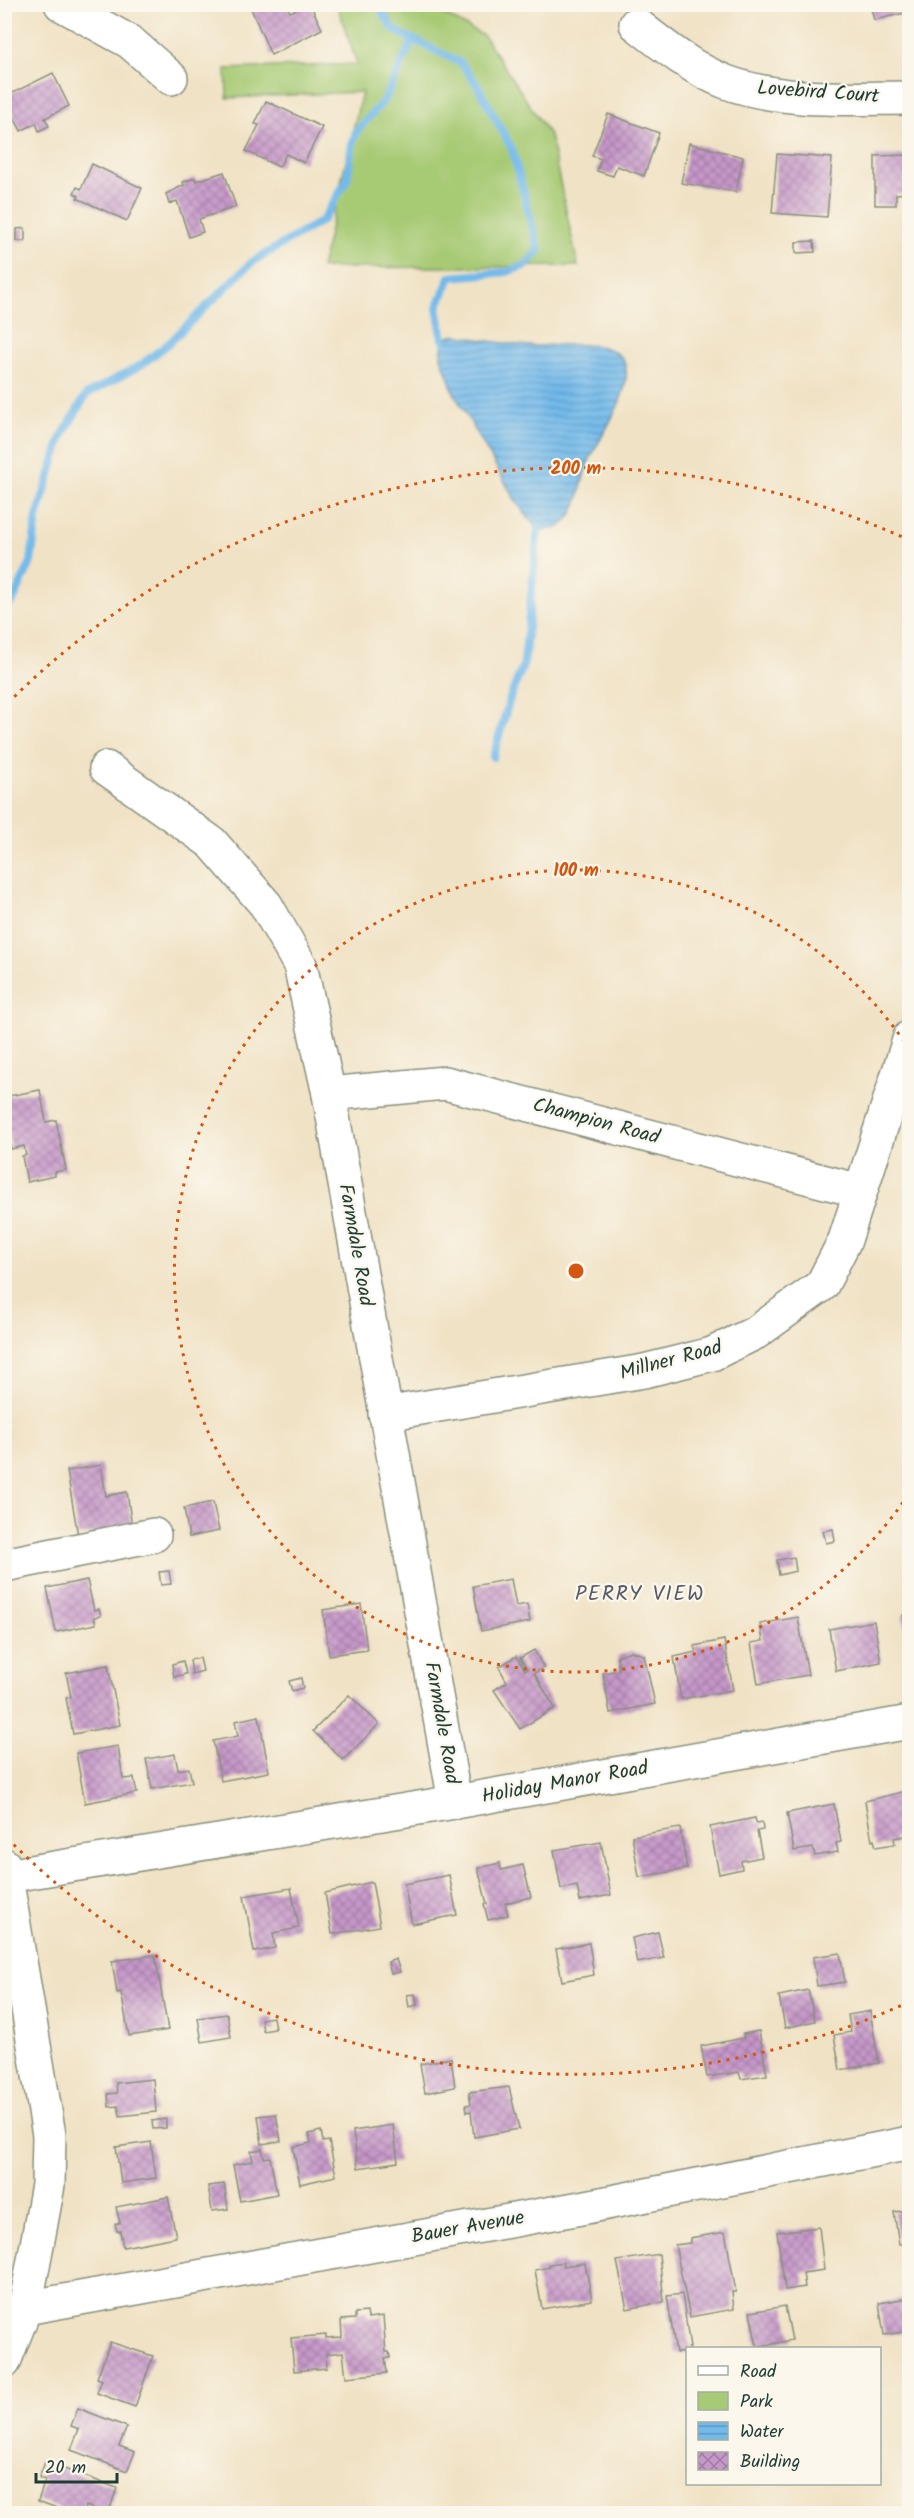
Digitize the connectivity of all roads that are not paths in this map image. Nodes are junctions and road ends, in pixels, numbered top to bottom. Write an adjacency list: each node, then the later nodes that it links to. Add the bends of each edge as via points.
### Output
1 (61, 4): 3 (street, via 130,42)
2 (636, 24): 4 (street, Lovebird Court, via 684,60 724,81 759,92)
3 (171, 78)
4 (909, 98)
5 (106, 768): 7 (street, Farmdale Road, via 212,843 266,905 300,965)
6 (909, 1037): 8 (street, Millner Road)
7 (329, 1094): 8 (street, Champion Road, via 445,1083); 9 (street, Farmdale Road)
8 (860, 1191): 9 (street, Millner Road, via 845,1240 822,1285 757,1332 712,1354 644,1371)
9 (385, 1414): 13 (street, Farmdale Road)
10 (154, 1535): 11 (street)
11 (4, 1565)
12 (909, 1722): 13 (street, Holiday Manor Road)
13 (455, 1802): 14 (street, Holiday Manor Road)
14 (5, 1871): 16 (street, via 49,2135 48,2184)
15 (909, 2143): 16 (street, Bauer Avenue, via 581,2208)
16 (25, 2308): 17 (street)
17 (4, 2362)

